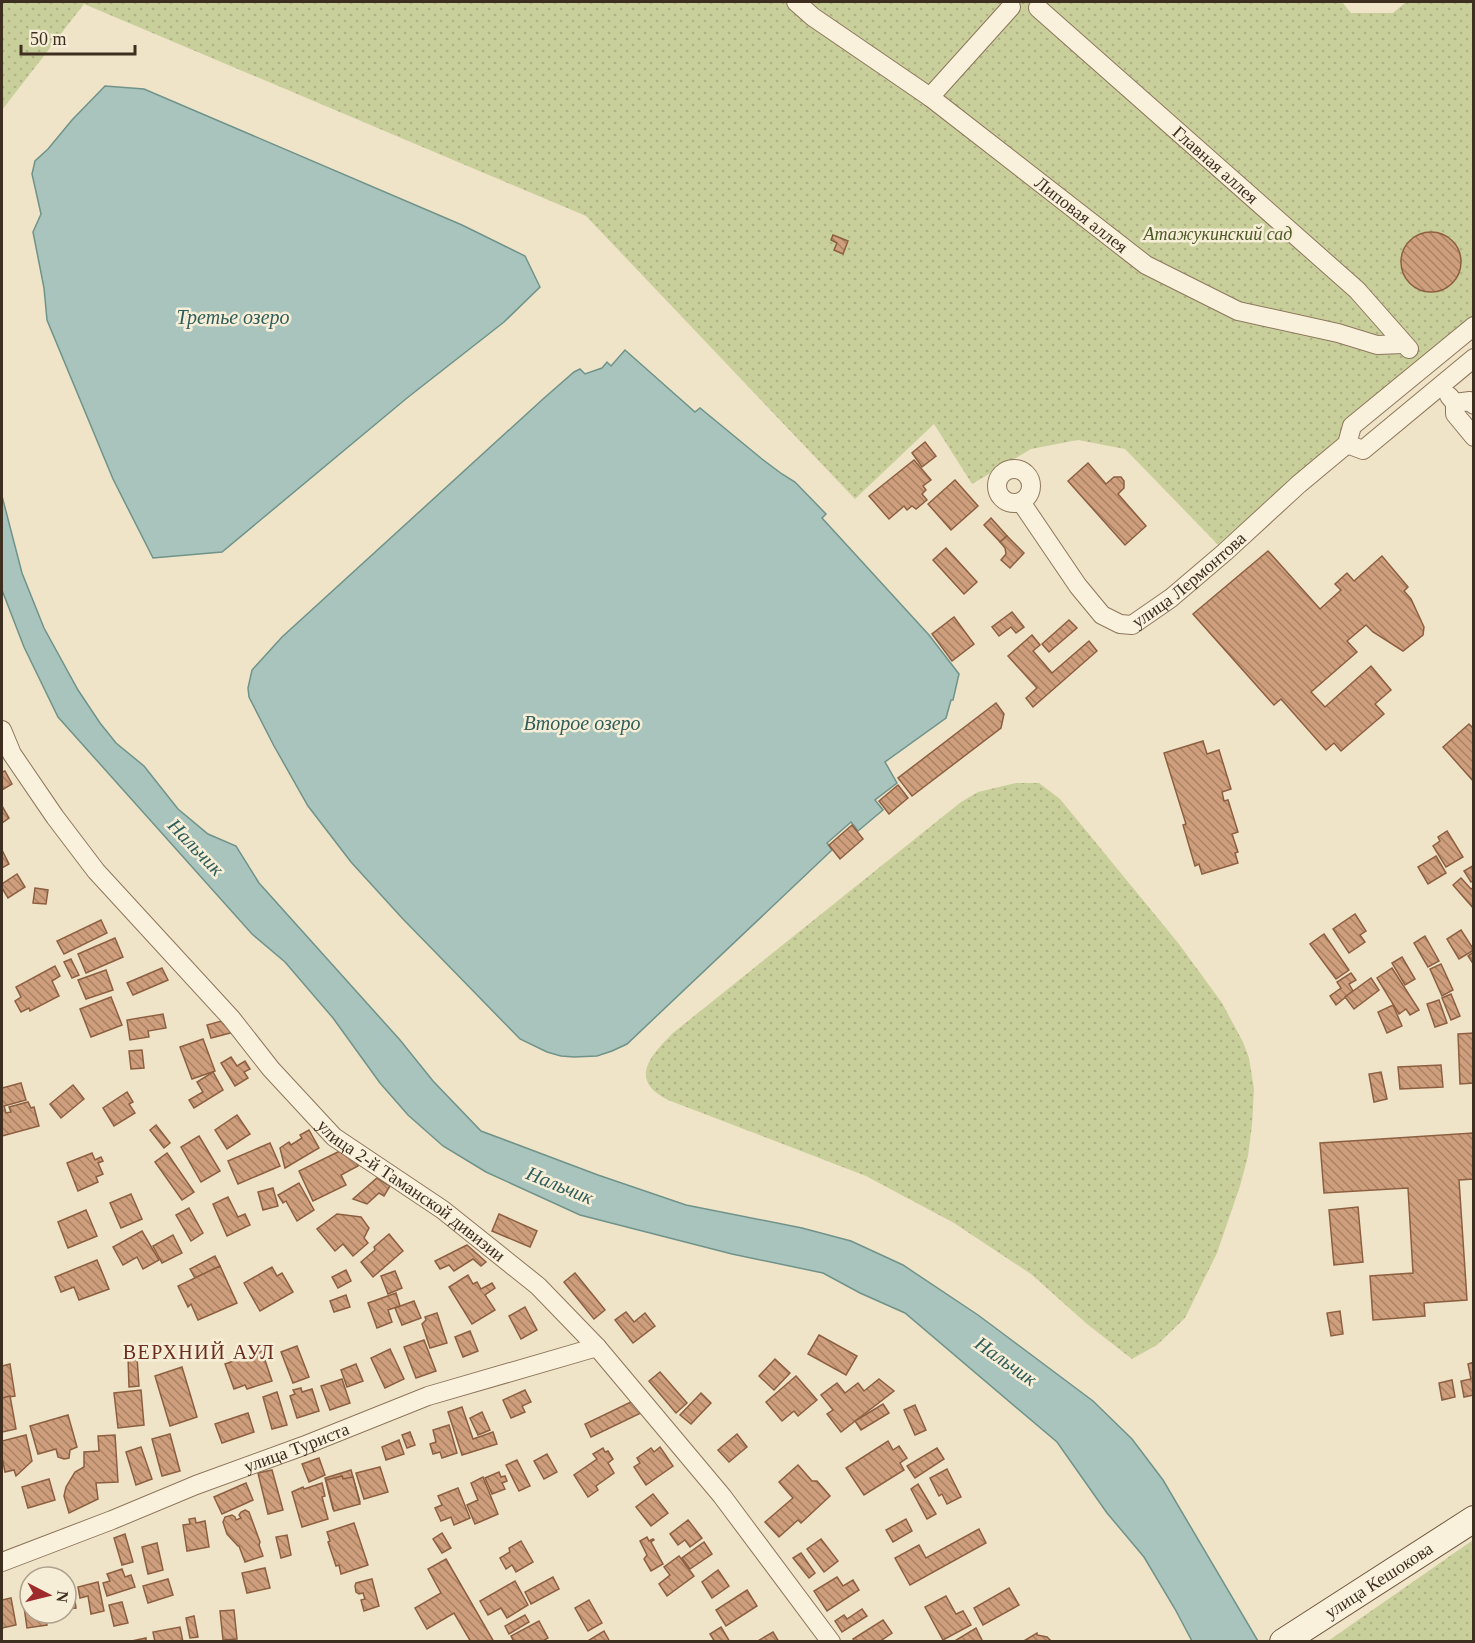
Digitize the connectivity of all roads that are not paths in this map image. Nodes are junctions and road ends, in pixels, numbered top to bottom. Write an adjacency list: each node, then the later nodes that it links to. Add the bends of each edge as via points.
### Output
1 (796, 2): 4 (street, Липовая аллея)
2 (1009, 4): 3 (street, via 1024,14); 4 (street)
3 (1040, 5): 6 (street, Главная аллея, via 1357,290)
4 (930, 97): 6 (street, Липовая аллея, via 1146,265 1238,311)
5 (1473, 326): 10 (street, улица Лермонтова, via 1352,426)
6 (1408, 349)
7 (1473, 358): 10 (street, via 1363,450)
8 (1459, 401): 9 (street, via 1455,414)
9 (1473, 437)
10 (1347, 444): 11 (street, улица Лермонтова, via 1171,598 1132,624 1120,624 1102,615)
11 (1022, 502)
12 (2, 730): 13 (street, улица 2-й Таманской дивизии, via 12,754 96,871 334,1137 443,1210 538,1286)
13 (597, 1347): 15 (street, улица Туриста, via 428,1396); 17 (street, улица 2-й Таманской дивизии, via 722,1496)
14 (1473, 1519): 16 (main road, улица Кешокова)
15 (2, 1562)
16 (1287, 1638)
17 (831, 1641)

